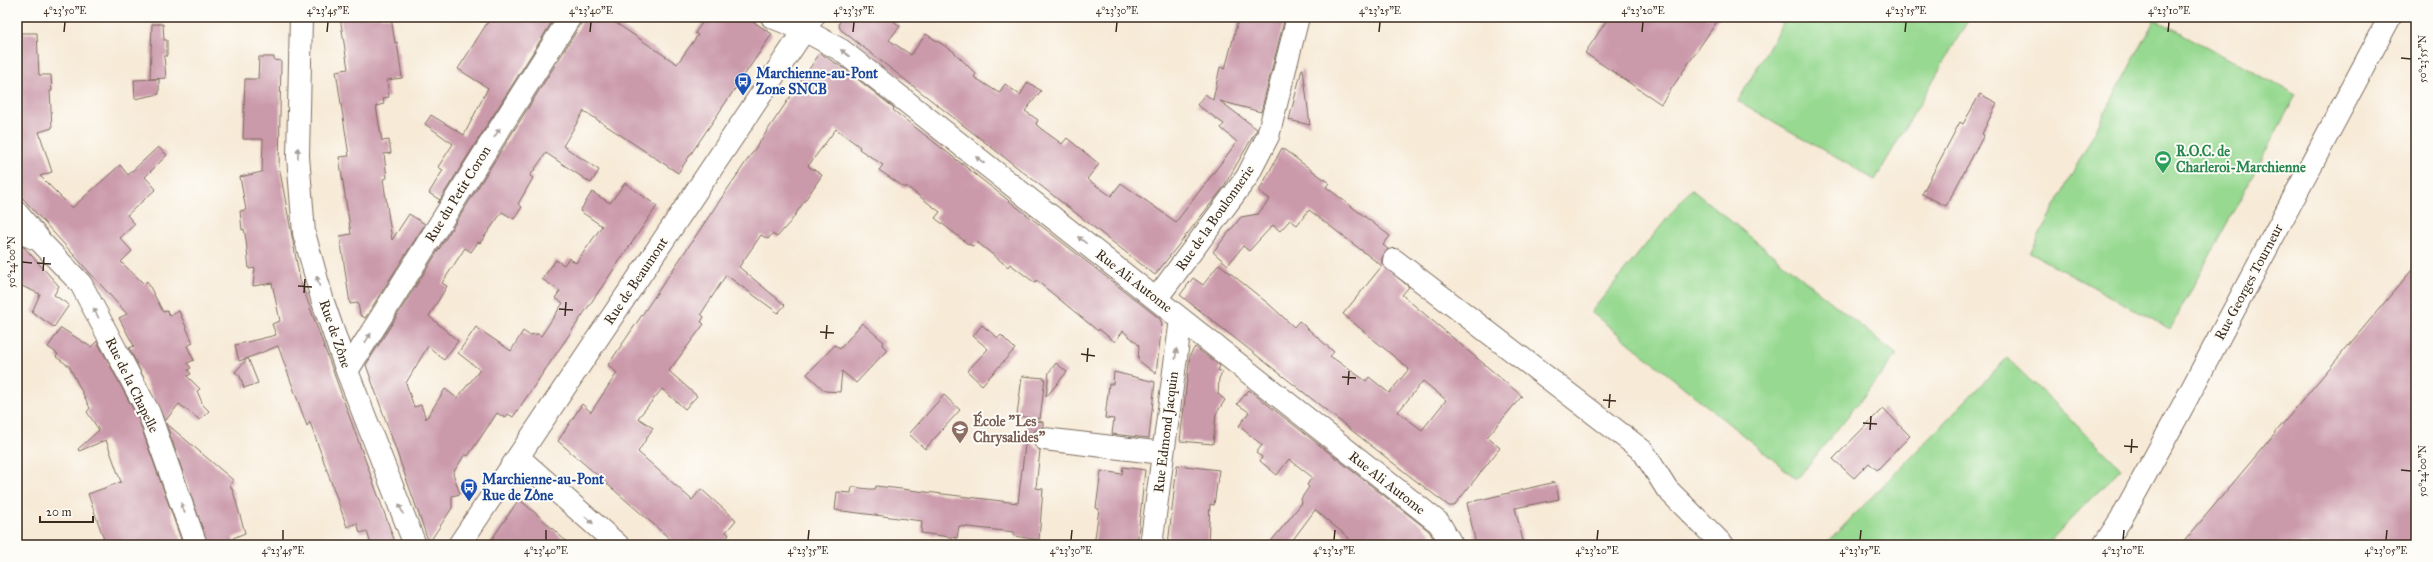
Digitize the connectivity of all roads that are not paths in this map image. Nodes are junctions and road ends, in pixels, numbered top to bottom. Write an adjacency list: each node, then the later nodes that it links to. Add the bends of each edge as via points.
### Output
1 (301, 17): 13 (street, Rue de Zône, one-way to 1, via 323,302 304,232 298,156)
2 (570, 17): 13 (street, Rue du Petit Coron, one-way to 2)
3 (772, 17): 6 (street)
4 (1298, 17): 11 (street, Rue de la Boulonnerie, via 1268,136 1247,177)
5 (2390, 17): 24 (street, Rue Georges Tourneur, via 2179,412 2121,519)
6 (809, 24): 11 (street, Rue Ali Autome, one-way to 6); 16 (street, Rue de Beaumont)
7 (17, 213): 9 (street, Rue de la Chapelle)
8 (17, 231): 9 (street, Rue de la Chapelle)
9 (39, 240): 17 (street, Rue de la Chapelle, one-way to 9, via 145,406 80,284)
10 (1394, 260): 23 (street, via 1643,451 1667,489)
11 (1156, 299): 12 (street, Rue Ali Autome)
12 (1181, 319): 15 (street, Rue Edmond Jacquin, one-way to 12); 22 (street, Rue Ali Autome, via 1439,523)
13 (347, 371): 18 (street, Rue de Zône, one-way to 13)
14 (1044, 439): 15 (street)
15 (1163, 453): 21 (street, Rue Edmond Jacquin)
16 (518, 457): 19 (street, Rue de Beaumont); 20 (street, one-way to 20)
17 (196, 545)
18 (416, 545)
19 (459, 545)
20 (618, 545)
21 (1151, 545)
22 (1452, 545)
23 (1723, 545)
24 (2104, 545)

